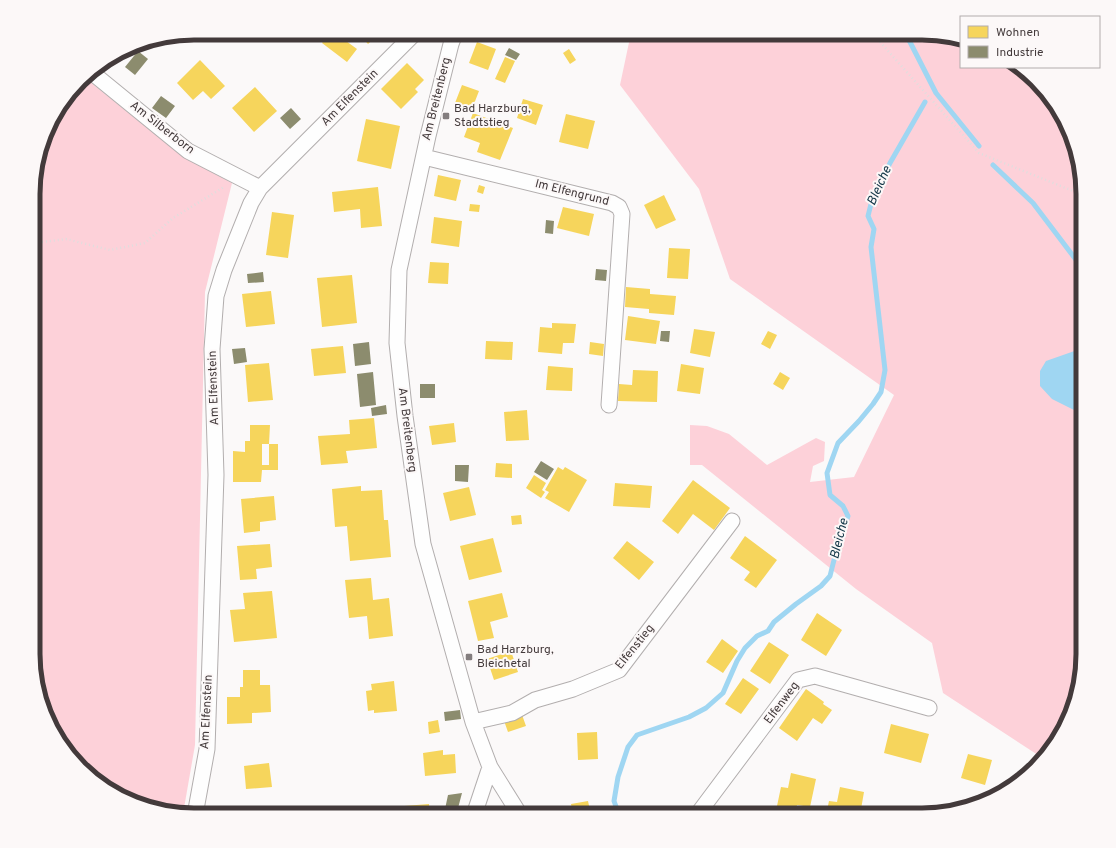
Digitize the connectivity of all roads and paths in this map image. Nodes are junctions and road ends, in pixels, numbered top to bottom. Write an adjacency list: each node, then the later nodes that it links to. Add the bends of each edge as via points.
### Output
1 (408, 40): 7 (street, Am Elfenstein)
2 (453, 40): 5 (street, Am Breitenberg)
3 (878, 40): 8 (path, via 979,153)
4 (95, 76): 7 (street, Am Silberborn, via 188,151)
5 (424, 157): 10 (street, Im Elfengrund, via 612,203 619,207 622,214); 13 (street, Am Breitenberg, via 399,270 397,343 423,544)
6 (227, 185): 9 (path, via 173,218 145,243 110,250 66,239)
7 (260, 188): 15 (street, Am Elfenstein, via 251,203 216,296 212,349 216,475 206,749)
8 (1076, 192)
9 (40, 242)
10 (609, 405)
11 (732, 521): 13 (street, Elfenstieg, via 618,670 573,689 535,700 512,713)
12 (929, 708): 18 (street, Elfenweg, via 814,676 798,680)
13 (473, 722): 14 (street, Am Breitenberg)
14 (490, 767): 16 (street); 17 (street, Am Breitenberg)
15 (196, 808)
16 (476, 808)
17 (516, 808)
18 (702, 808)

